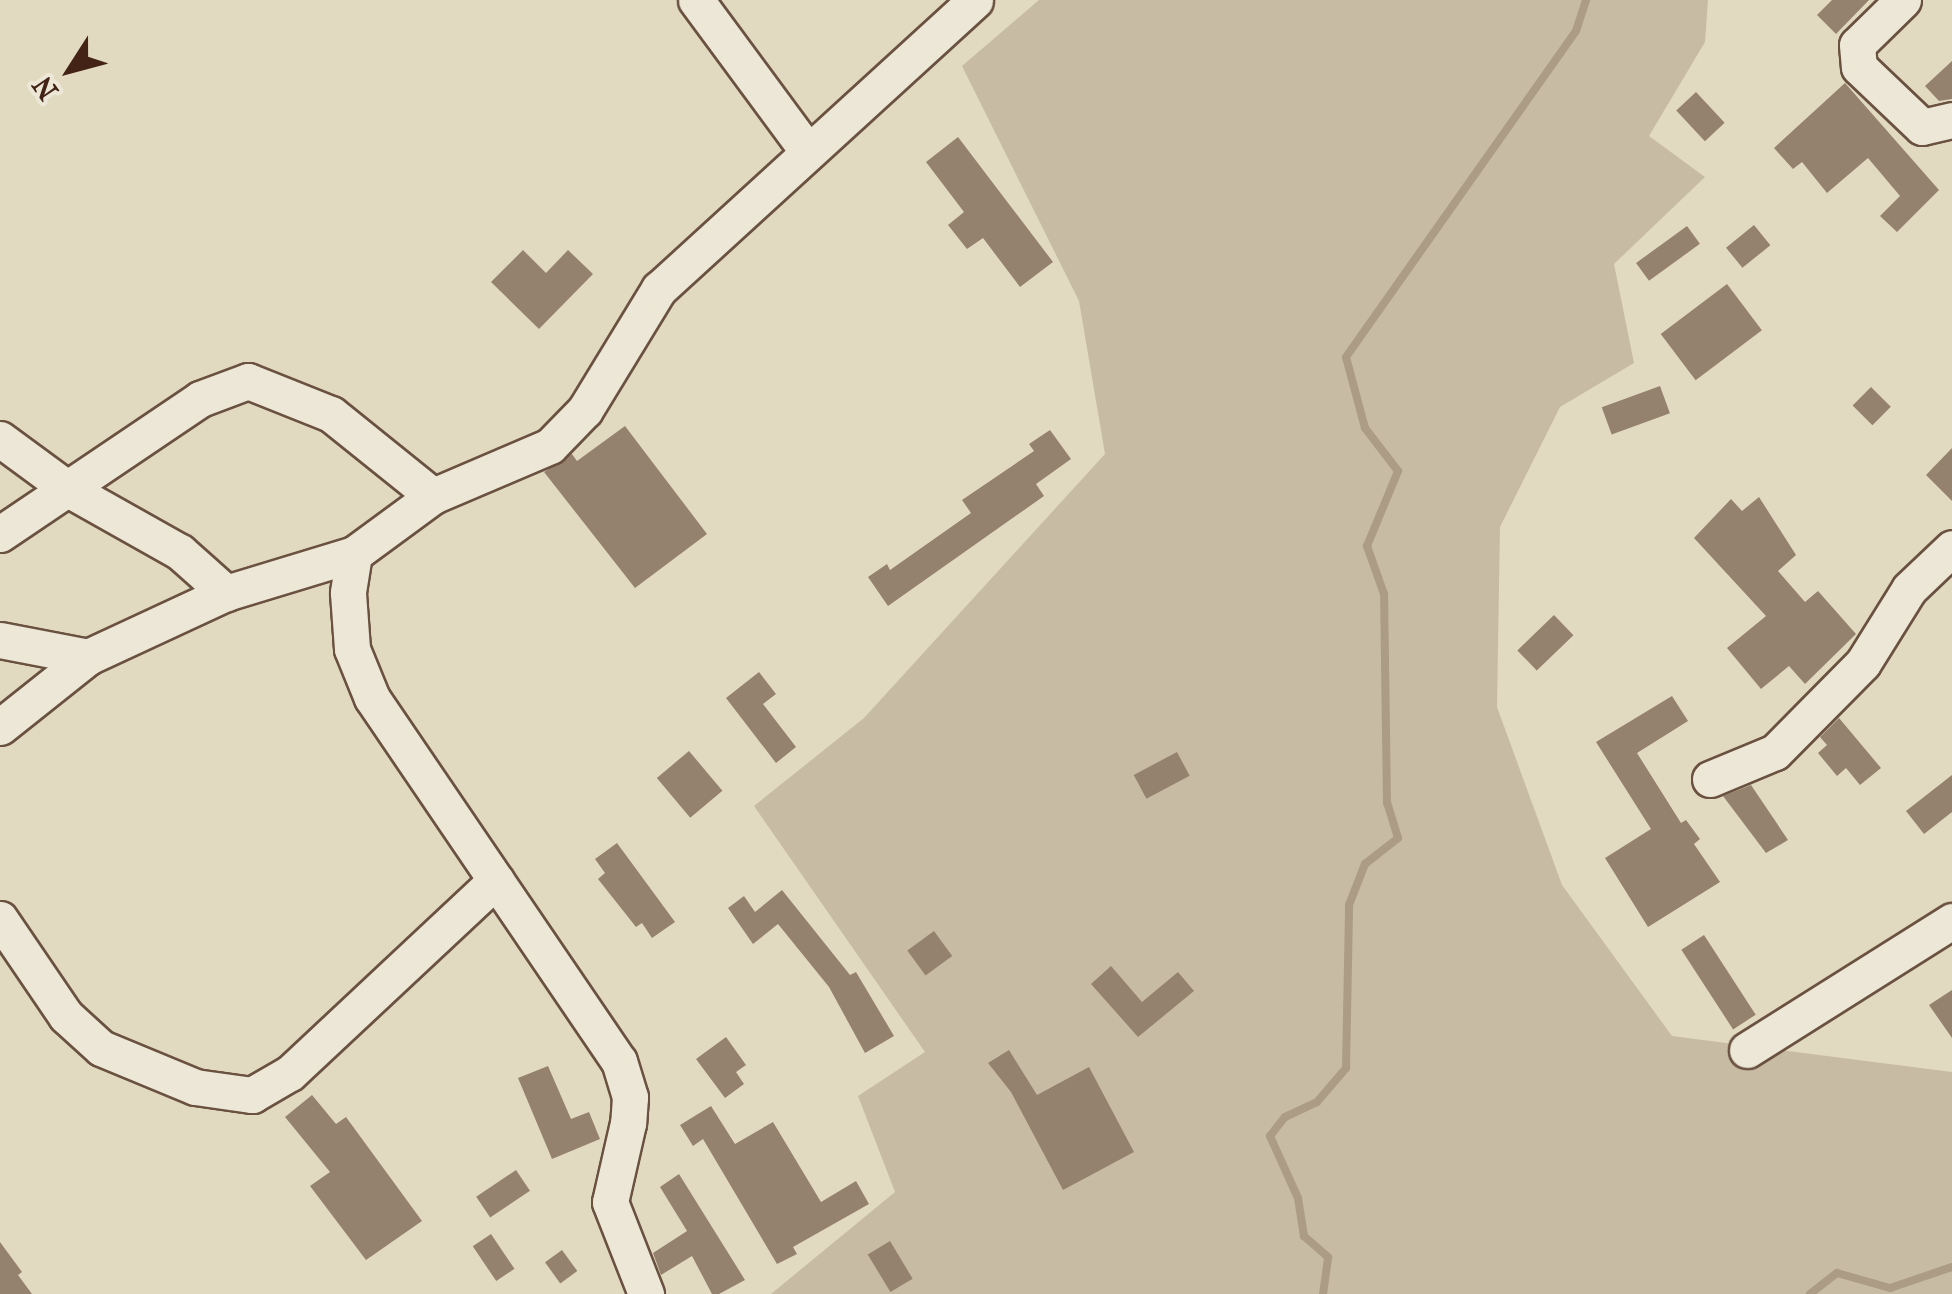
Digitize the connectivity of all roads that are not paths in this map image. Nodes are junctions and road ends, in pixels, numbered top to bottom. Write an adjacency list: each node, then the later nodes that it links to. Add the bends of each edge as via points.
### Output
1 (696, 0): 5 (street)
2 (975, 0): 5 (street)
3 (1904, 0): 4 (street, via 1857,45 1859,67 1922,127)
4 (1952, 120)
5 (808, 152): 8 (street, via 660,289 586,410 550,446)
6 (0, 438): 7 (street)
7 (68, 489): 8 (street, via 200,399 248,382 331,414); 9 (street); 12 (street, via 180,552)
8 (432, 496): 11 (street)
9 (0, 534)
10 (1952, 548): 16 (street, via 1909,589 1863,663 1775,752)
11 (354, 554): 12 (street); 17 (street, via 348,593 352,649 372,698)
12 (226, 593): 14 (street)
13 (0, 640): 14 (street)
14 (88, 657): 15 (street)
15 (0, 727)
16 (1710, 779)
17 (496, 880): 18 (street, via 290,1073 252,1096 195,1087 101,1048 66,1016); 21 (street, via 619,1061 630,1097 610,1202)
18 (0, 919)
19 (1952, 921): 20 (street)
20 (1747, 1050)
21 (646, 1294)

